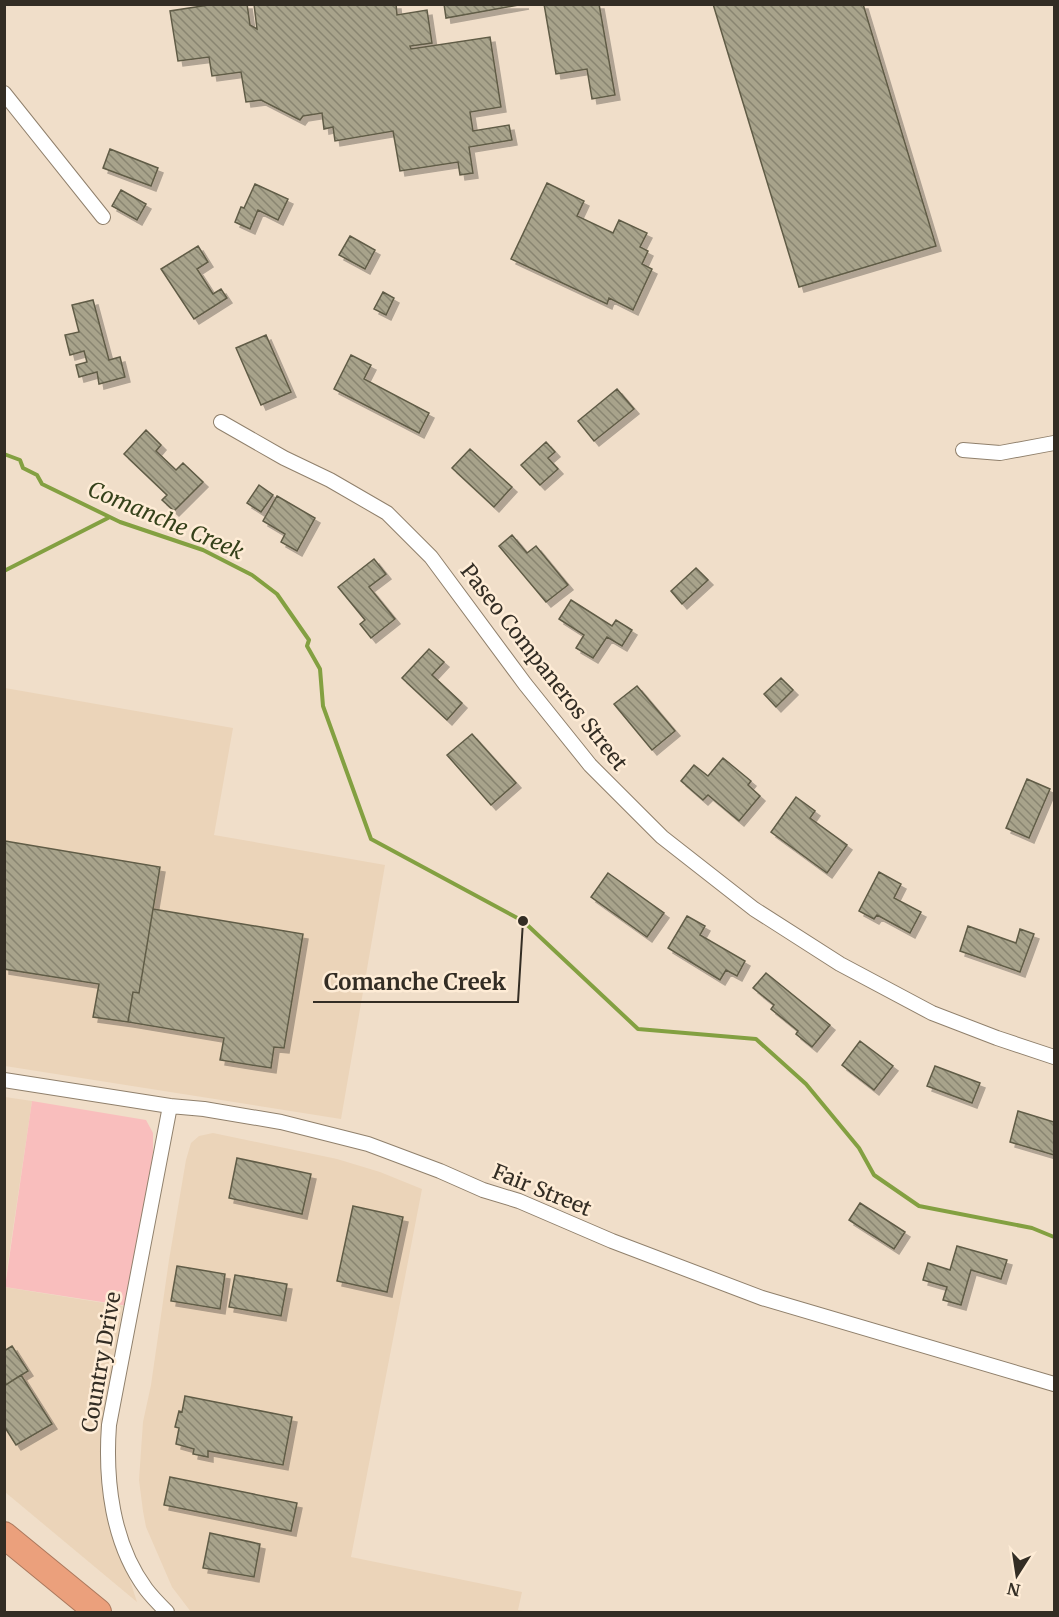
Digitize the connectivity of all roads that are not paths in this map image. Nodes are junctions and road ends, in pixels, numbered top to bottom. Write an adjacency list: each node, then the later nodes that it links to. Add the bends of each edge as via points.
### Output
1 (4, 93): 2 (street)
2 (103, 217)
3 (221, 422): 6 (street, Paseo Companeros Street, via 387,513 431,557 590,765 662,837 754,909 840,964 932,1012)
4 (1054, 443): 5 (street, via 1000,453)
5 (963, 450)
6 (1054, 1057)
7 (4, 1080): 8 (street, Fair Street)
8 (170, 1106): 9 (street, Fair Street, via 280,1122 368,1144 762,1298); 12 (street, Country Drive, via 109,1425 107,1455 115,1517 124,1550 146,1588)
9 (1054, 1384)
10 (4, 1535): 11 (highway)
11 (98, 1612)
12 (167, 1612)

